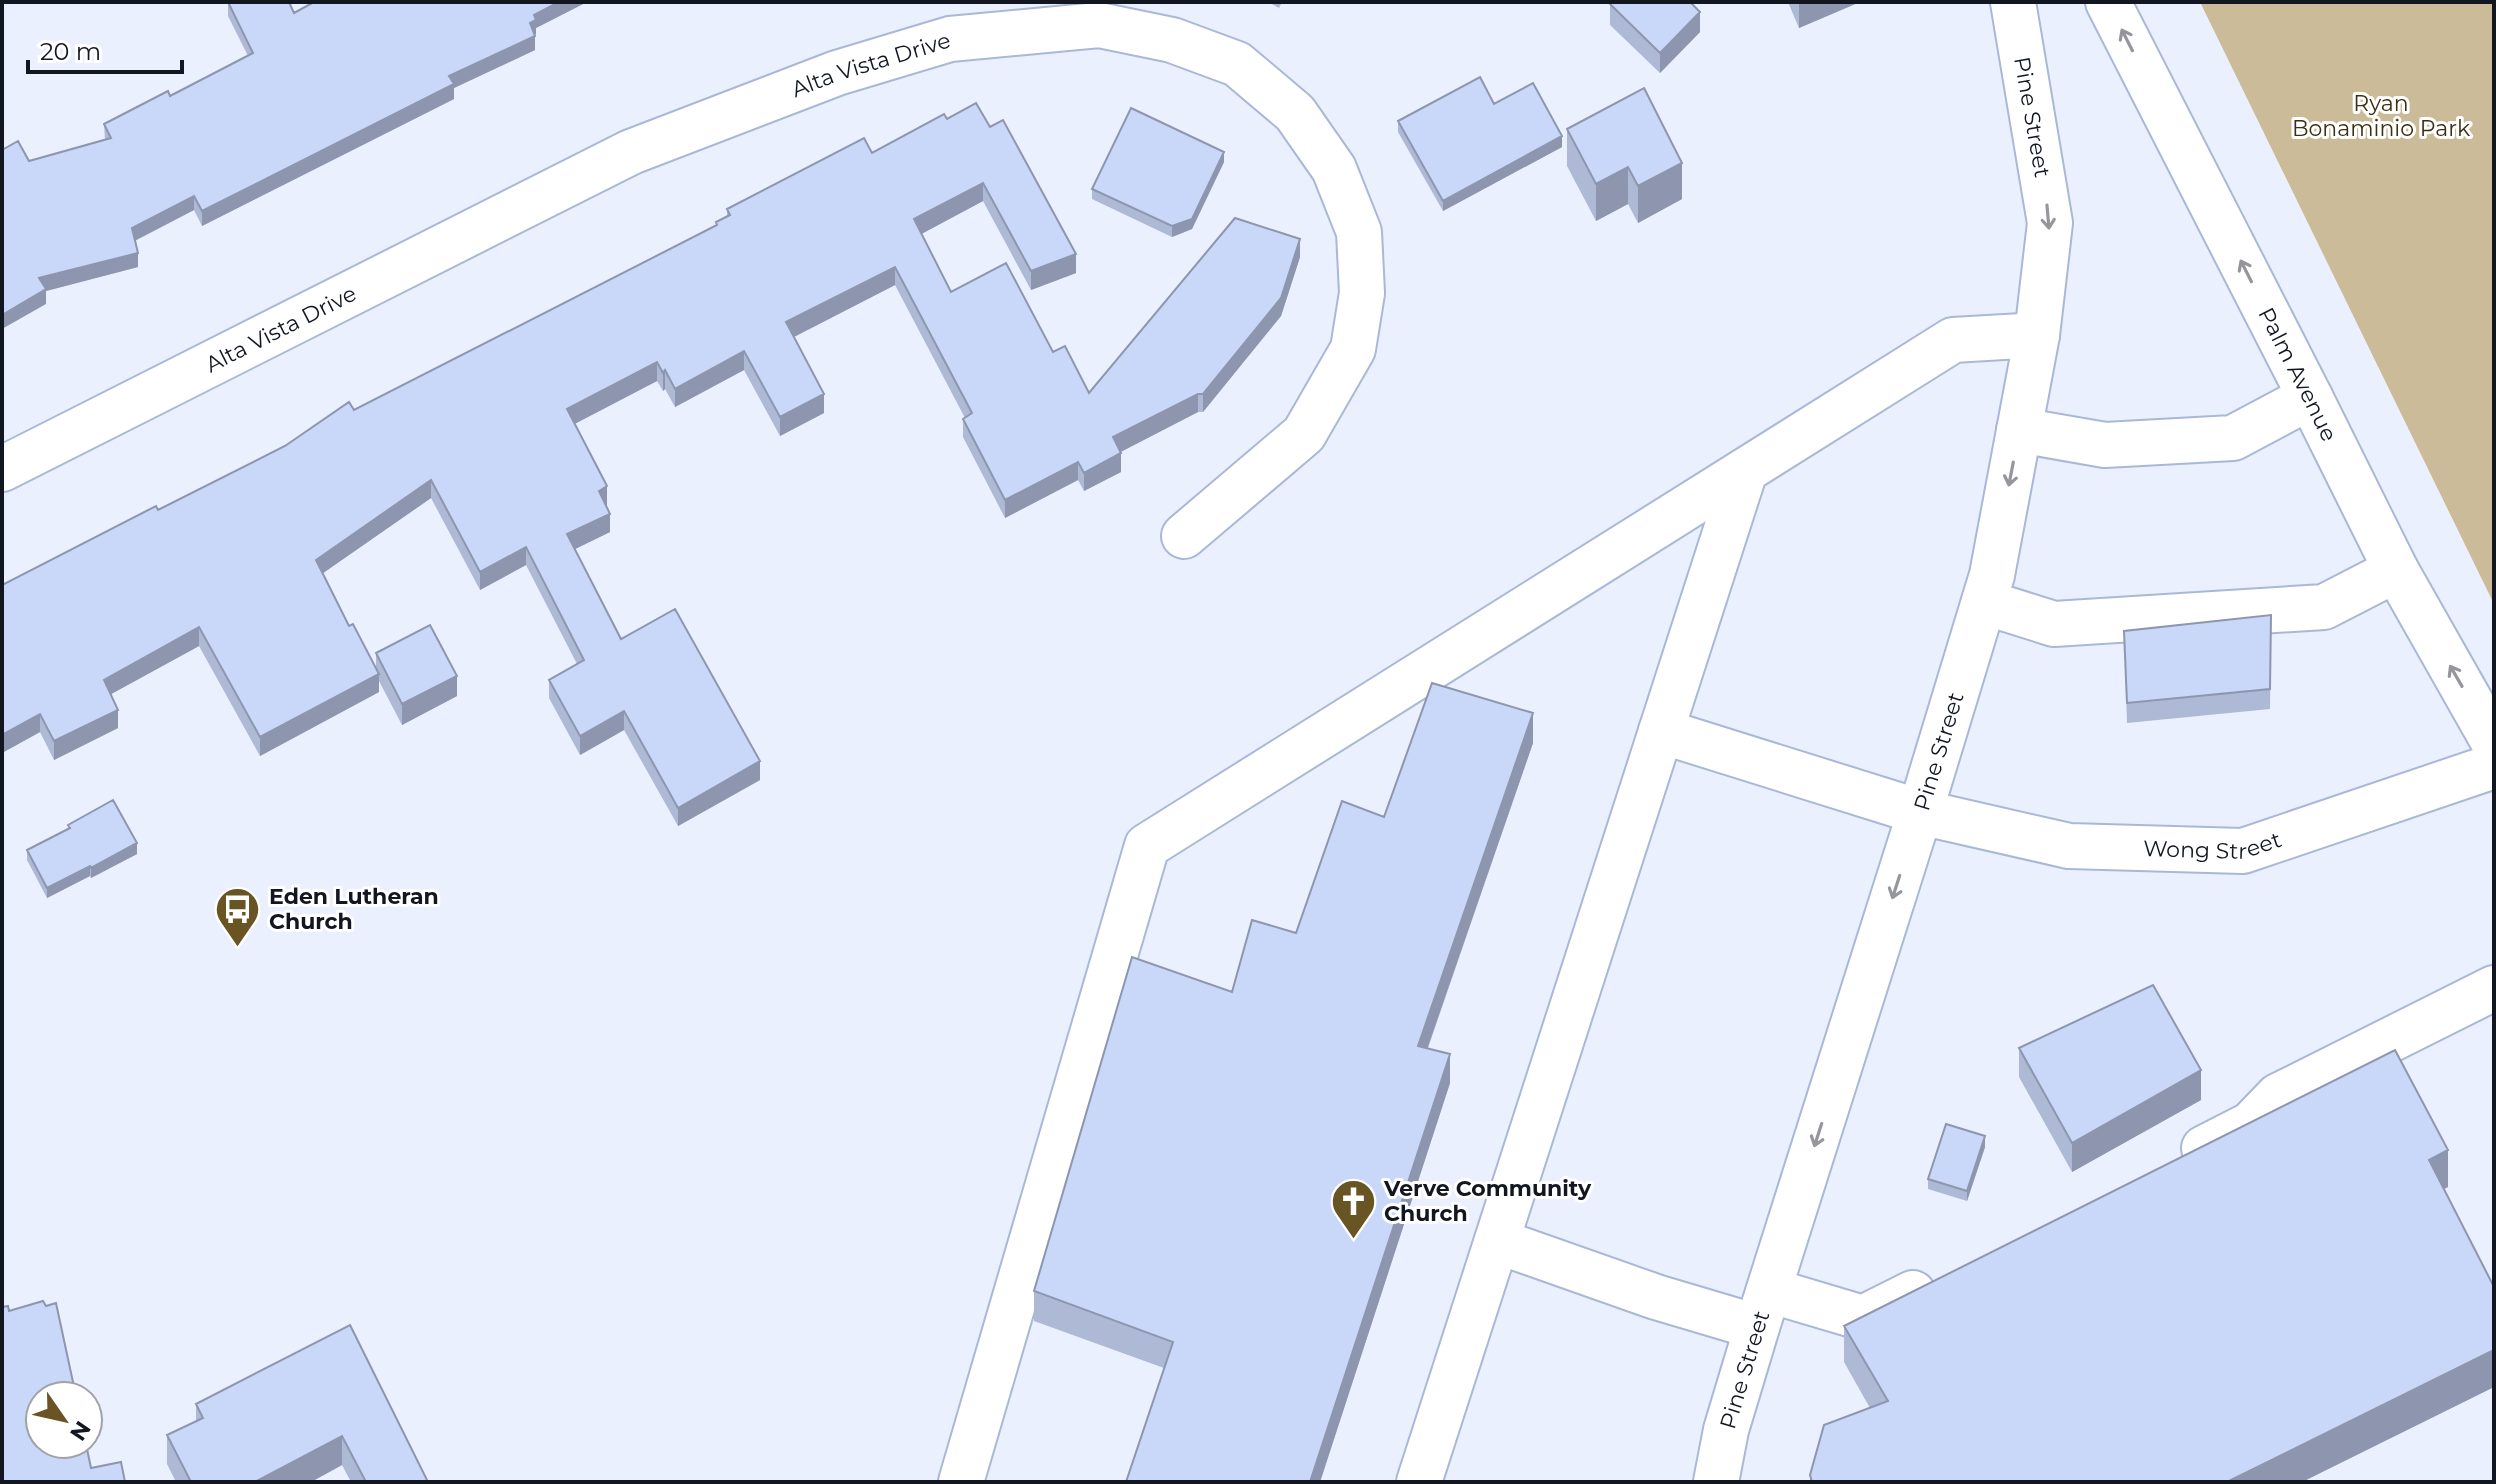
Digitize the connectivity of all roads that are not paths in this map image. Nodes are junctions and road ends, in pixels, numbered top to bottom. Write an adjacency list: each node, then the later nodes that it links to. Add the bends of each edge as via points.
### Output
1 (2013, 2): 3 (street, Pine Street, one-way to 3, via 2050,223)
2 (2108, 2): 4 (street, Palm Avenue, one-way to 2)
3 (2037, 335): 5 (street, Pine Street); 7 (street, via 1953,340)
4 (2310, 397): 5 (street, via 2233,438 2105,445); 9 (street, Palm Avenue)
5 (2019, 430): 10 (street, Pine Street, one-way to 10)
6 (2, 469): 8 (street, Alta Vista Drive, via 631,152 837,73 950,39 1099,25 1172,40 1237,64 1295,113 1334,169 1359,232 1362,293 1353,349 1304,434)
7 (1745, 471): 11 (street); 20 (street, via 1147,846)
8 (1184, 536)
9 (2396, 570): 10 (street, via 2324,607 2054,624); 12 (street, Palm Avenue, one-way to 9)
10 (1984, 602): 14 (street, Pine Street)
11 (1661, 731): 14 (street, Wong Street); 17 (street)
12 (2494, 743)
13 (2494, 766): 14 (street, Wong Street, via 2243,851 2069,846)
14 (1920, 812): 19 (street, Pine Street, one-way to 19)
15 (2494, 988): 16 (street, via 2278,1096 2251,1124)
16 (2174, 1163)
17 (1497, 1241): 19 (street, via 1656,1297); 21 (street)
18 (1951, 1274): 19 (street, via 1863,1318)
19 (1763, 1309): 22 (street, Pine Street)
20 (961, 1482)
21 (1419, 1482)
22 (1716, 1482)

